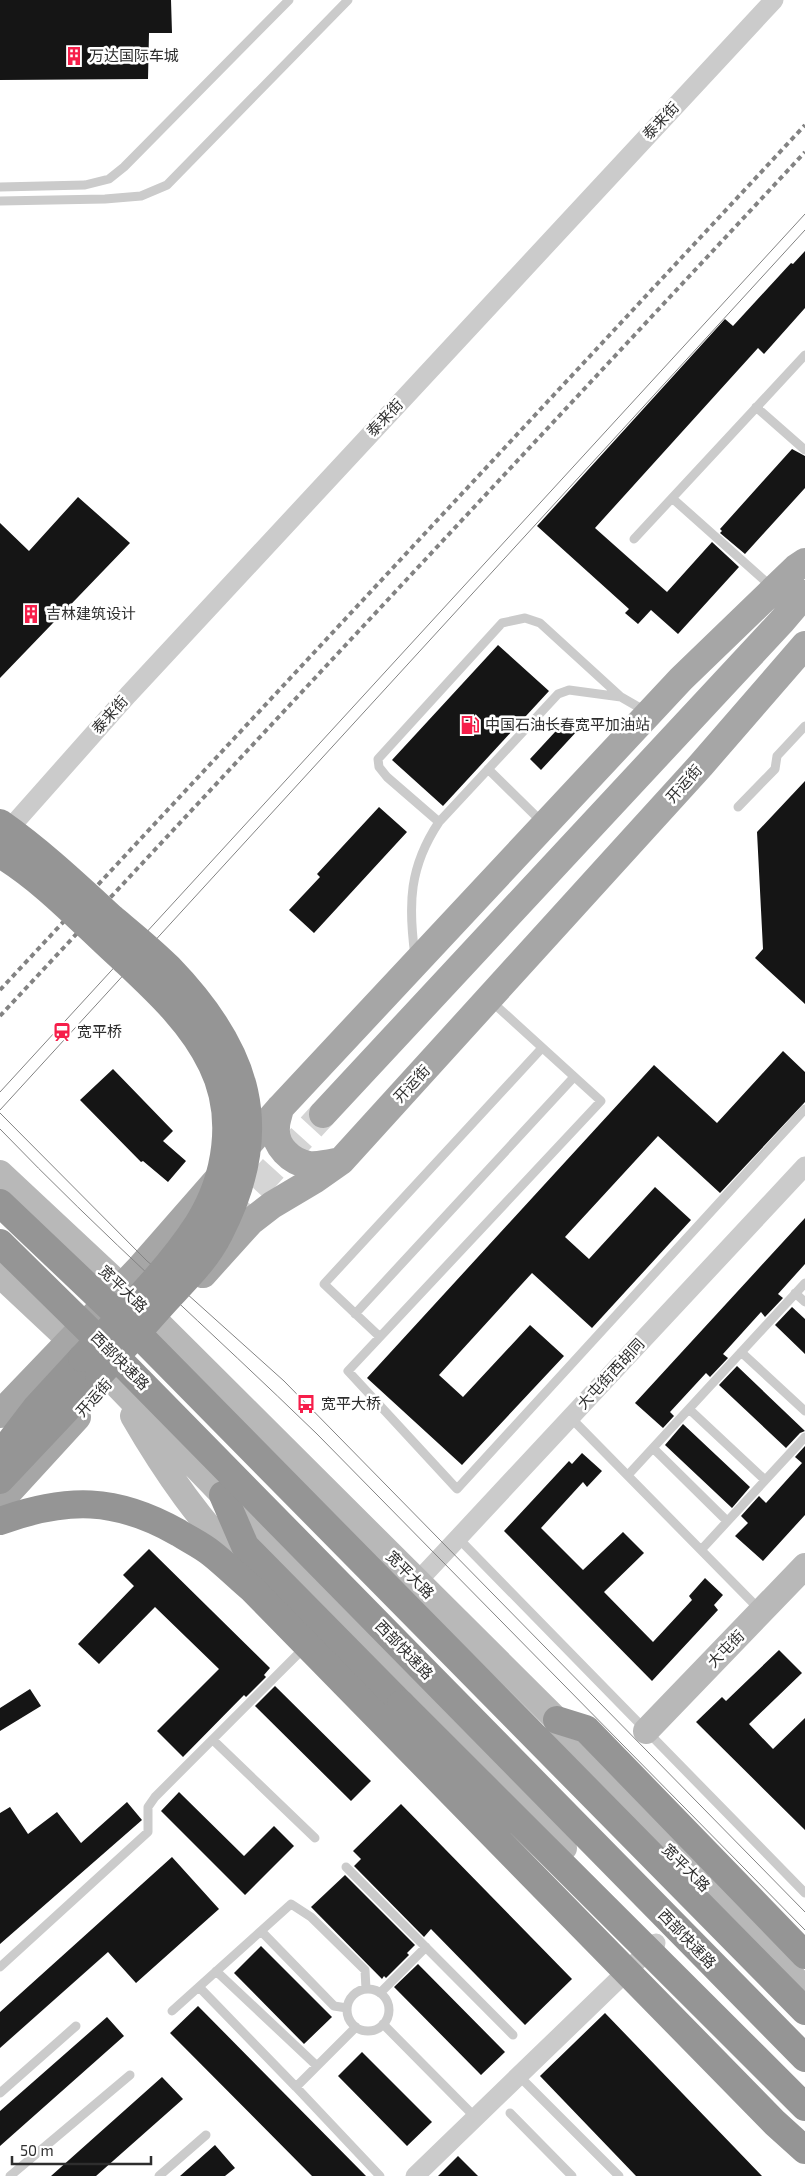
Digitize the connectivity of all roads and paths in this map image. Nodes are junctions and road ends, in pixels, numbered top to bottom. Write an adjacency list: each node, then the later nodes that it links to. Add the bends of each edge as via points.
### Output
1 (289, 0): 4 (lane, via 109,179 85,185)
2 (348, 0): 5 (lane, via 167,185 141,196)
3 (774, 0): 23 (street, 泰来街, via 128,695)
4 (0, 187)
5 (0, 201)
6 (805, 355): 7 (lane)
7 (756, 407): 8 (lane); 9 (lane)
8 (805, 450)
9 (672, 498): 10 (lane); 12 (lane)
10 (634, 539)
11 (805, 562): 12 (main road)
12 (774, 589): 16 (main road)
13 (805, 594): 31 (main road)
14 (805, 645): 26 (main road, 开运街)
15 (621, 697): 16 (lane); 18 (lane, via 569,690 558,694); 20 (lane, via 540,624 525,618 502,624 378,759 379,767 387,777)
16 (649, 713): 22 (main road)
17 (805, 726): 19 (lane, via 778,756 776,769)
18 (488, 769): 20 (lane); 22 (lane)
19 (738, 807)
20 (439, 822): 25 (lane, via 426,842 411,894)
21 (0, 823): 56 (highway, bridge, via 52,864 168,967 198,1002 224,1038 242,1079 248,1130 239,1189 210,1250)
22 (545, 824): 25 (main road)
23 (0, 839)
24 (0, 854): 54 (highway, bridge, via 30,875 149,983 182,1018 213,1066 221,1092 226,1130 225,1153 216,1188 202,1218 185,1243 36,1408)
25 (416, 962): 29 (main road)
26 (489, 999): 27 (lane); 32 (main road, 开运街)
27 (542, 1048): 28 (lane); 42 (lane, via 324,1284)
28 (574, 1077): 42 (lane); 44 (lane, via 600,1101)
29 (280, 1108): 32 (main road, via 276,1137 284,1151 296,1161 309,1165); 39 (main road)
30 (805, 1109): 44 (lane, via 457,1489 348,1371)
31 (323, 1114)
32 (341, 1161): 43 (main road, 开运街, via 272,1204 250,1222)
33 (805, 1166): 51 (street, 大屯街西胡同)
34 (0, 1173): 39 (main road, 宽平大路)
35 (0, 1203): 86 (highway, 西部快速路, bridge, via 139,1334)
36 (0, 1243): 91 (highway, 西部快速路, bridge)
37 (0, 1275): 45 (main road)
38 (805, 1283): 40 (lane)
39 (122, 1287): 43 (main road, 宽平大路); 45 (main road)
40 (795, 1293): 41 (lane); 46 (lane)
41 (805, 1302)
42 (356, 1314): 44 (lane)
43 (159, 1323): 47 (main road, 开运街); 65 (main road, 宽平大路)
44 (380, 1337)
45 (71, 1340): 47 (main road); 50 (main road)
46 (741, 1352): 48 (lane); 49 (lane)
47 (111, 1379): 58 (main road); 59 (main road, 开运街); 67 (main road, via 162,1466 217,1539)
48 (690, 1409): 53 (lane); 57 (lane)
49 (805, 1411)
50 (0, 1414)
51 (571, 1418): 55 (lane); 62 (street, 大屯街西胡同)
52 (805, 1437): 57 (lane)
53 (653, 1448): 55 (lane); 60 (lane)
54 (0, 1456)
55 (628, 1475): 63 (lane)
56 (0, 1480)
57 (765, 1480): 60 (lane)
58 (223, 1495): 75 (main road); 98 (highway, bridge, via 245,1546)
59 (0, 1500)
60 (727, 1521): 63 (lane)
61 (0, 1522): 102 (highway, bridge, via 31,1510 57,1505 87,1503 115,1507 169,1528 211,1553 251,1588)
62 (458, 1538): 65 (street, 大屯街西胡同); 69 (lane)
63 (701, 1550): 66 (lane)
64 (805, 1566): 66 (main road, 大屯街)
65 (417, 1582): 68 (main road, 宽平大路)
66 (762, 1612): 69 (main road, 大屯街)
67 (314, 1637): 70 (lane); 75 (main road, via 571,1897)
68 (557, 1720): 77 (highway, via 586,1730); 82 (main road, 宽平大路, via 572,1752)
69 (646, 1731): 73 (lane)
70 (213, 1740): 71 (lane); 78 (lane, via 148,1807 148,1832)
71 (315, 1838)
72 (346, 1867): 76 (lane)
73 (805, 1894)
74 (261, 1931): 79 (lane); 81 (lane, via 291,1904 311,1917 365,1970); 84 (lane, via 334,2006)
75 (656, 1943): 94 (street); 97 (main road)
76 (426, 1947): 83 (lane); 90 (lane)
77 (805, 1955)
78 (0, 1967)
79 (216, 1971): 80 (lane); 92 (lane)
80 (199, 1987): 85 (lane); 95 (lane)
81 (366, 1989): 83 (lane); 84 (lane, via 353,1994)
82 (805, 1989)
83 (380, 1993): 87 (lane, via 388,2004)
84 (346, 2008): 89 (lane)
85 (172, 2011)
86 (805, 2012)
87 (383, 2024): 89 (lane, via 370,2031); 100 (lane)
88 (76, 2026): 96 (lane)
89 (356, 2027): 92 (lane)
90 (512, 2035)
91 (805, 2058)
92 (317, 2066): 95 (lane)
93 (130, 2075): 103 (lane)
94 (520, 2076): 100 (street); 108 (lane)
95 (296, 2087): 105 (lane)
96 (0, 2093)
97 (805, 2093)
98 (805, 2107)
99 (510, 2113): 107 (lane)
100 (476, 2118): 106 (street)
101 (206, 2134): 104 (lane)
102 (805, 2150)
103 (10, 2176)
104 (159, 2176)
105 (380, 2176)
106 (415, 2176)
107 (572, 2176)
108 (619, 2176)

